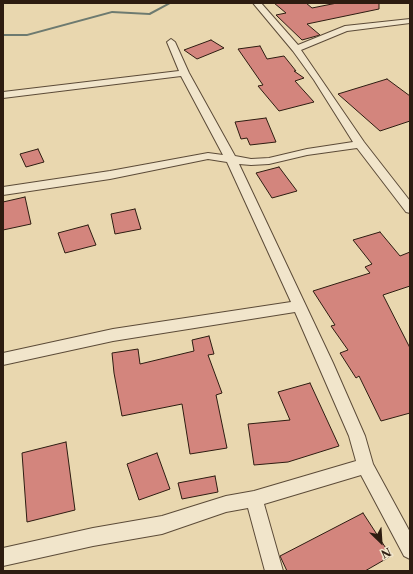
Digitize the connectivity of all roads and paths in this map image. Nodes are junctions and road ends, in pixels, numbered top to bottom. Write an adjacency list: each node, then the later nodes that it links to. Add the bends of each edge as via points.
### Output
1 (257, 3): 4 (street)
2 (410, 21): 4 (street, via 345,29)
3 (171, 42): 5 (street)
4 (296, 49): 7 (street)
5 (184, 73): 6 (street); 8 (street)
6 (3, 95)
7 (360, 144): 8 (street, via 251,162); 10 (street)
8 (230, 159): 9 (street, via 208,156 110,175); 11 (street)
9 (3, 191)
10 (410, 209)
11 (300, 306): 12 (street, via 113,336); 13 (street, via 357,436)
12 (3, 359)
13 (365, 466): 14 (street); 15 (street)
14 (254, 499): 16 (street, via 226,504 162,525); 17 (street)
15 (410, 550)
16 (3, 557)
17 (274, 571)

